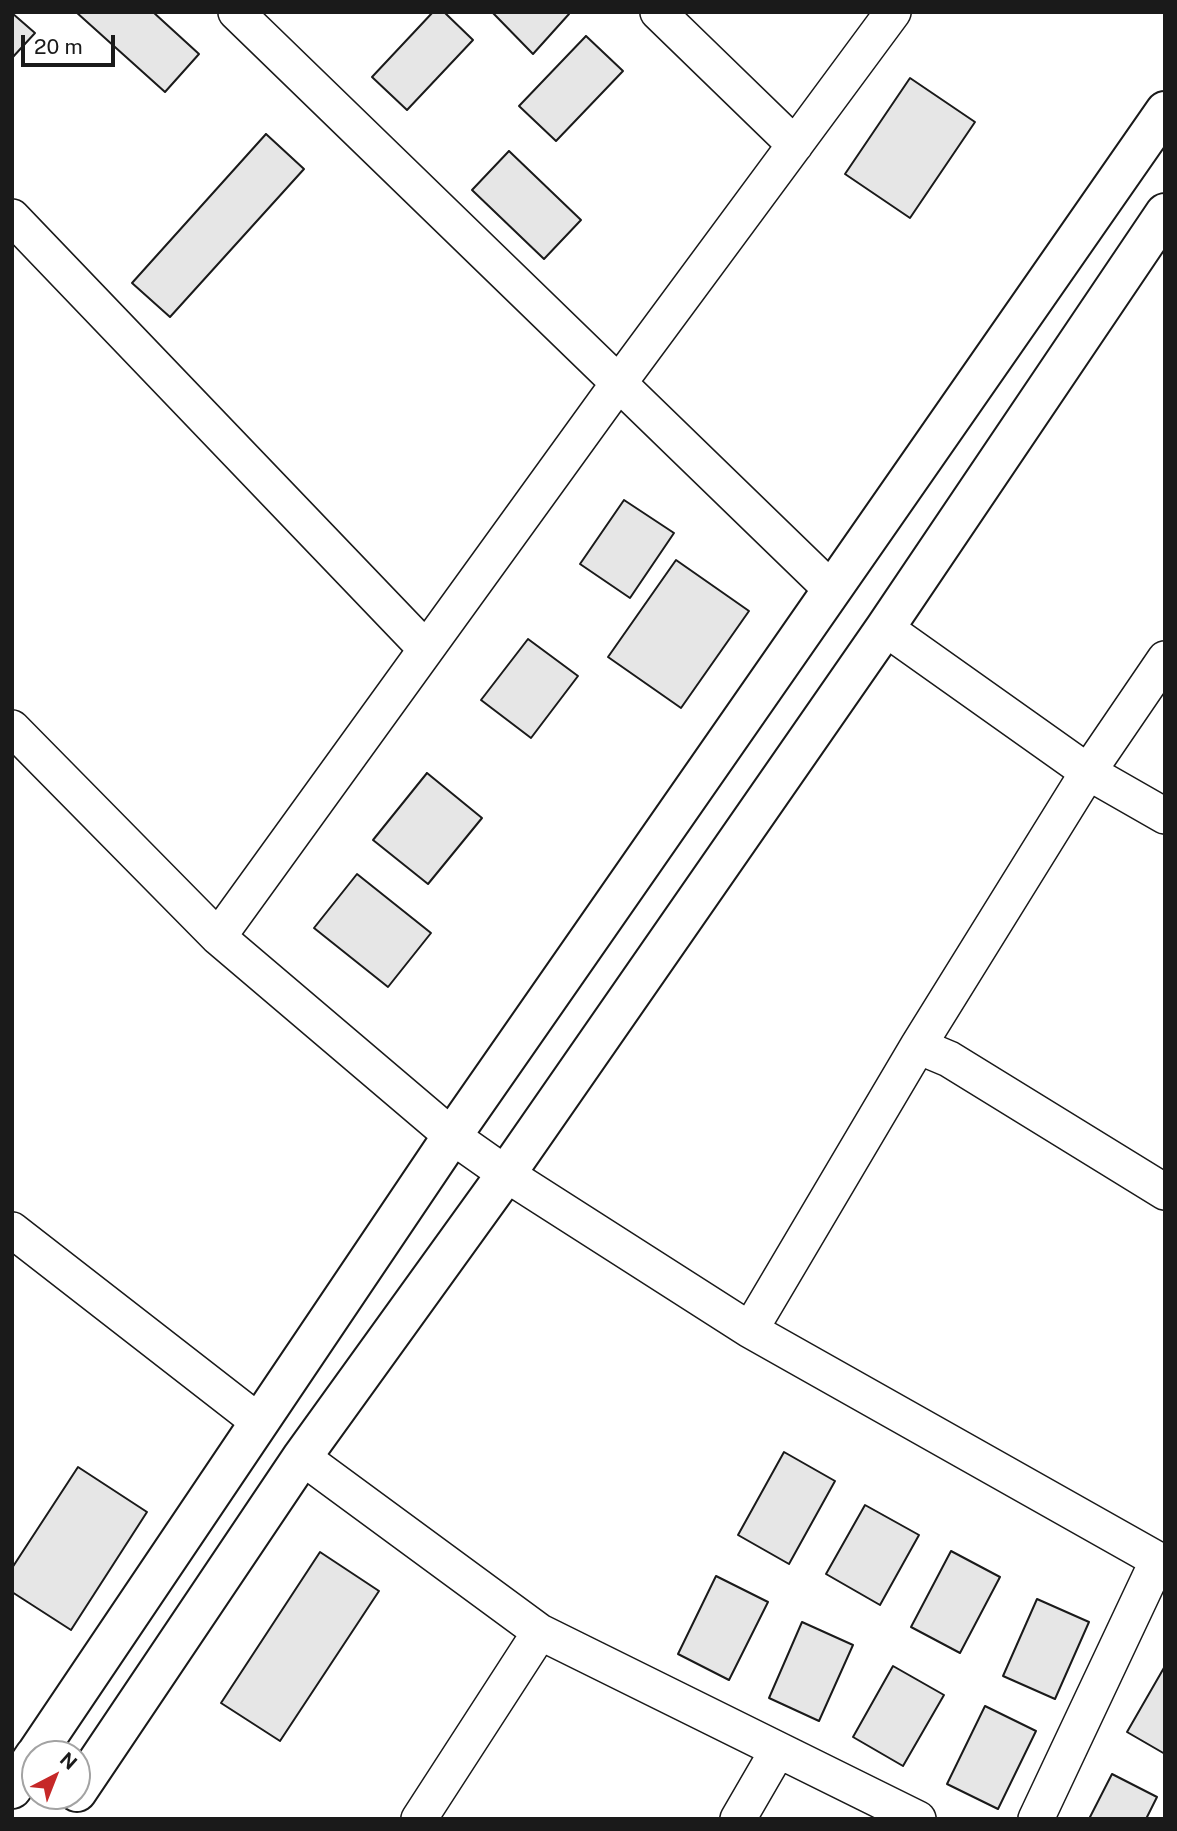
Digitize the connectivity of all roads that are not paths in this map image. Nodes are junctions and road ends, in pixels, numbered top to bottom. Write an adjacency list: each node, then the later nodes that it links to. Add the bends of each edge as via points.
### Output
1 (236, 12): 8 (street)
2 (658, 12): 5 (street)
3 (893, 12): 5 (street)
4 (1165, 111): 9 (main road)
5 (795, 145): 8 (street)
6 (1165, 213): 10 (main road)
7 (12, 217): 11 (street)
8 (618, 384): 9 (street); 11 (street)
9 (832, 590): 18 (main road)
10 (886, 628): 14 (street); 19 (main road)
11 (426, 649): 16 (street)
12 (1165, 659): 14 (street)
13 (12, 728): 16 (street)
14 (1088, 772): 15 (street); 17 (street)
15 (1165, 816)
16 (218, 937): 18 (street)
17 (918, 1046): 20 (street, via 949,1059); 22 (street)
18 (452, 1136): 19 (street); 23 (main road)
19 (506, 1174): 22 (street); 24 (main road)
20 (1165, 1192)
21 (12, 1230): 23 (street)
22 (750, 1330): 25 (street)
23 (259, 1422): 27 (main road)
24 (302, 1457): 26 (street); 29 (main road)
25 (1161, 1562): 33 (street)
26 (540, 1632): 28 (street); 30 (street)
27 (45, 1740)
28 (778, 1750): 31 (street); 32 (street)
29 (91, 1772)
30 (419, 1819)
31 (738, 1819)
32 (918, 1819)
33 (1036, 1819)

